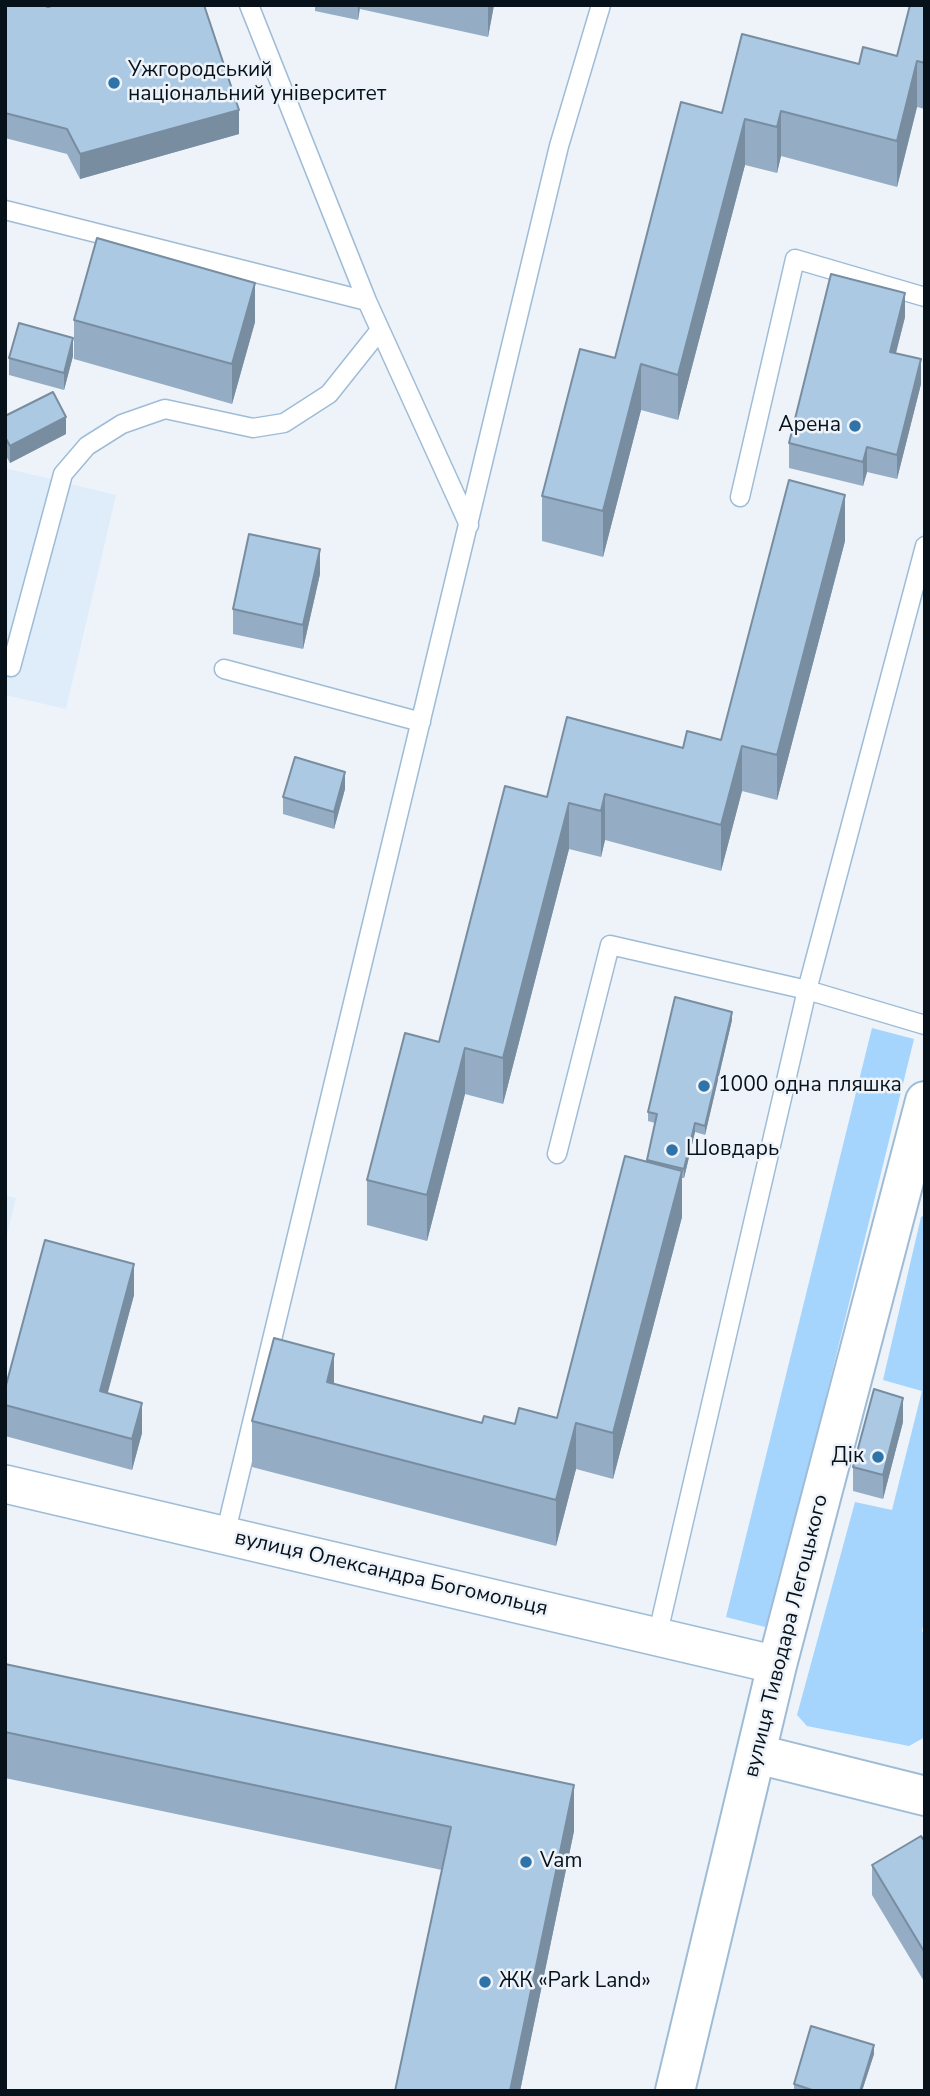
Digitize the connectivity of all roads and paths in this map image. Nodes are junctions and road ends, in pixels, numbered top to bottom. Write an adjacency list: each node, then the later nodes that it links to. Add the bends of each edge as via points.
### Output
1 (249, 5): 5 (lane)
2 (601, 5): 8 (lane, via 559,146)
3 (5, 210): 5 (lane)
4 (925, 297): 7 (lane, via 795,259)
5 (367, 301): 6 (lane)
6 (380, 330): 8 (lane); 10 (lane, via 329,394 284,423 253,428 165,409 122,424 87,446 63,474 14,655 10,667)
7 (740, 498)
8 (469, 525): 12 (lane)
9 (925, 546): 13 (lane)
10 (5, 665)
11 (224, 669): 12 (lane)
12 (421, 722): 19 (lane)
13 (807, 990): 14 (lane); 16 (lane, via 610,945); 20 (lane)
14 (925, 1024)
15 (925, 1101): 17 (street, вулиця Тиводара Легоцького)
16 (557, 1154)
17 (914, 1193): 21 (street, вулиця Тиводара Легоцького)
18 (5, 1484): 19 (street, вулиця Олександра Богомольця)
19 (225, 1535): 20 (street, вулиця Олександра Богомольця)
20 (656, 1637): 21 (street, вулиця Олександра Богомольця)
21 (777, 1665): 22 (street, вулиця Тиводара Легоцького)
22 (757, 1754): 23 (street); 24 (street, вулиця Тиводара Легоцького)
23 (925, 1796)
24 (675, 2091)

